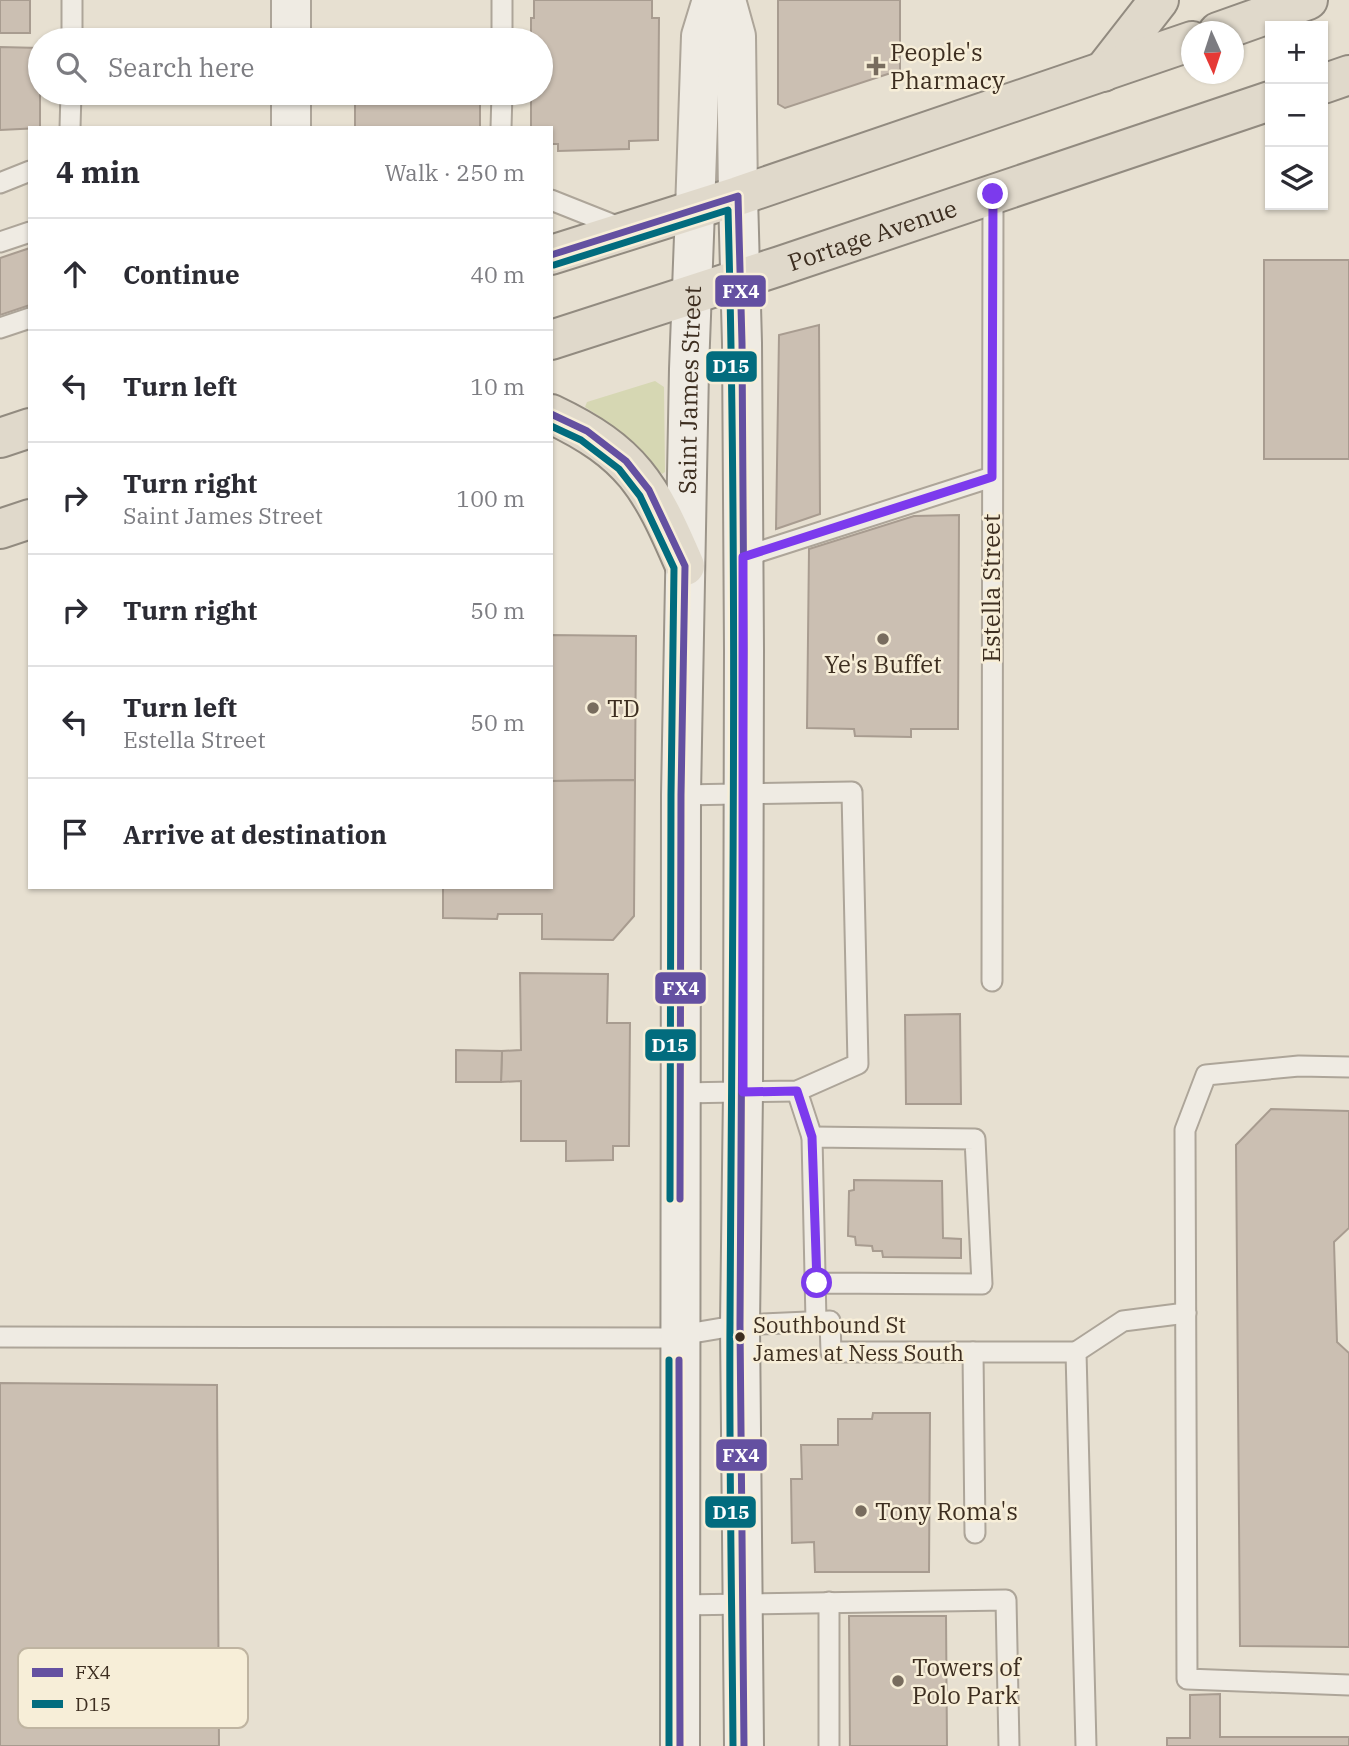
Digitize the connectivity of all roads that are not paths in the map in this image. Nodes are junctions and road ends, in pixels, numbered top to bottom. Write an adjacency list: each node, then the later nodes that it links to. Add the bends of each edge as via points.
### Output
1 (72, 0): 9 (lane)
2 (291, 0): 10 (main road)
3 (502, 0): 11 (lane)
4 (712, 0): 26 (main road, Saint James Street, via 701,36)
5 (726, 0): 24 (main road, Saint James Street, via 736,36)
6 (1159, 0): 13 (highway)
7 (1308, 0): 8 (highway)
8 (1244, 23)
9 (72, 28)
10 (291, 28)
11 (502, 28)
12 (1181, 45): 13 (highway)
13 (1103, 72): 24 (highway)
14 (1265, 103): 23 (highway, Portage Avenue)
15 (71, 105): 18 (lane)
16 (291, 105): 19 (main road)
17 (502, 105): 20 (lane)
18 (70, 126)
19 (290, 126)
20 (501, 126)
21 (28, 173): 22 (lane)
22 (0, 183)
23 (993, 194): 31 (highway, Portage Avenue); 39 (lane, Estella Street)
24 (738, 196): 26 (highway); 31 (main road, Saint James Street)
25 (553, 201): 27 (lane)
26 (695, 209): 27 (highway); 32 (main road, Saint James Street)
27 (628, 231): 30 (highway)
28 (28, 233): 29 (lane)
29 (0, 242)
30 (553, 255)
31 (741, 280): 32 (highway, Portage Avenue); 42 (main road, Saint James Street)
32 (691, 296): 35 (highway, Portage Avenue); 43 (main road, Saint James Street)
33 (28, 319): 34 (lane)
34 (0, 328)
35 (553, 339)
36 (553, 415): 43 (highway, via 587,431 626,461 649,490)
37 (28, 429): 38 (highway)
38 (0, 438)
39 (992, 477): 42 (lane); 46 (lane, Estella Street)
40 (28, 520): 41 (highway)
41 (0, 529)
42 (743, 557): 44 (main road, Saint James Street)
43 (685, 566): 45 (main road, Saint James Street)
44 (744, 794): 45 (lane); 48 (lane, via 852,792 858,1063); 49 (main road, Saint James Street)
45 (681, 795): 50 (main road, Saint James Street)
46 (992, 981)
47 (1349, 1067): 53 (lane, via 1299,1066 1206,1075 1185,1130)
48 (797, 1091): 49 (lane); 51 (lane)
49 (743, 1092): 50 (lane); 55 (main road, Saint James Street)
50 (681, 1093): 56 (main road, Saint James Street)
51 (812, 1137): 52 (lane); 52 (lane, via 975,1139 982,1284)
52 (817, 1283): 54 (lane)
53 (1186, 1313): 59 (lane, via 1123,1321); 64 (lane, via 1187,1679)
54 (816, 1321): 55 (lane); 58 (lane, via 830,1321 831,1352)
55 (740, 1325): 56 (lane); 63 (main road, Saint James Street)
56 (679, 1335): 57 (lane); 62 (main road, Saint James Street)
57 (0, 1337)
58 (973, 1352): 59 (lane); 60 (lane)
59 (1076, 1352): 69 (lane)
60 (975, 1533)
61 (830, 1602): 63 (lane); 67 (lane); 68 (lane, via 1006,1600)
62 (680, 1605): 63 (lane); 65 (main road, Saint James Street)
63 (744, 1605): 66 (main road, Saint James Street)
64 (1349, 1685)
65 (680, 1746)
66 (744, 1746)
67 (829, 1746)
68 (1009, 1746)
69 (1086, 1746)

